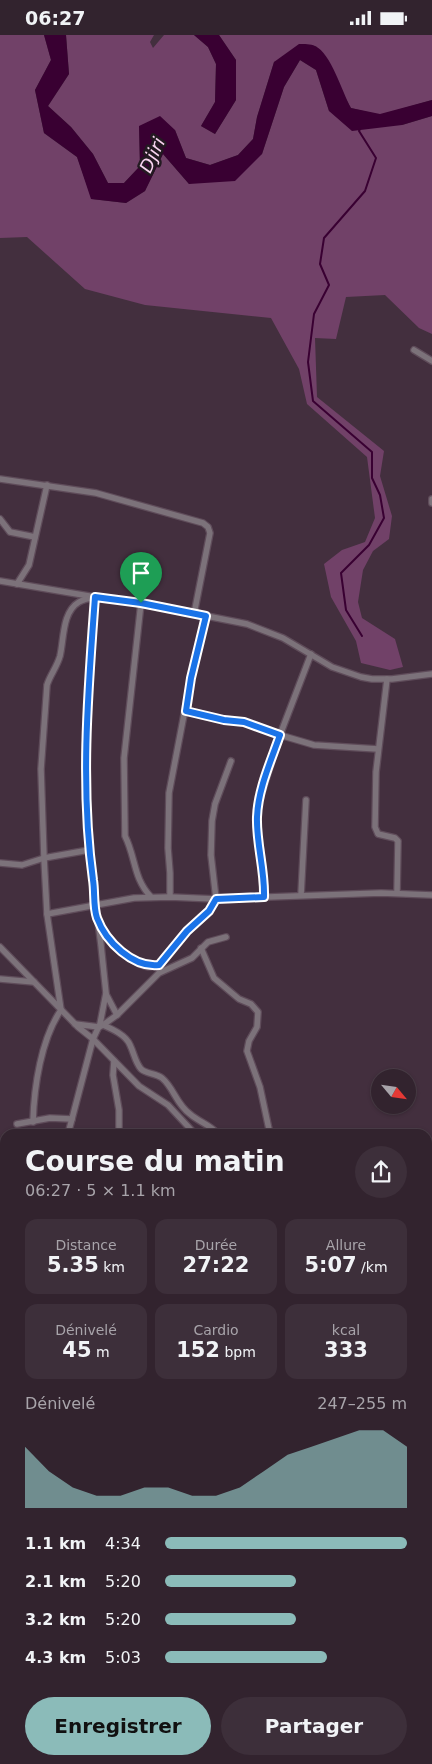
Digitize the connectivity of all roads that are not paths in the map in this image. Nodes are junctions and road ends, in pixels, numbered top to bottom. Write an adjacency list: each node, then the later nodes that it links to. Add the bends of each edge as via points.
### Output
1 (414, 350): 2 (street)
2 (432, 361)
3 (0, 479): 4 (street)
4 (47, 485): 6 (street); 11 (street, via 96,493 208,527 210,533)
5 (0, 519): 6 (street, via 10,531)
6 (35, 537): 8 (street, via 28,568)
7 (0, 581): 8 (street)
8 (17, 584): 9 (street)
9 (95, 597): 10 (street); 21 (street, via 85,740); 22 (street, via 79,602 70,611 60,657 47,685 41,769)
10 (141, 603): 11 (street); 27 (street, via 124,758 125,837 139,881)
11 (194, 614): 12 (street)
12 (206, 616): 13 (street, via 265,630); 16 (street)
13 (311, 654): 15 (street, via 346,673); 17 (street)
14 (432, 674): 15 (street)
15 (387, 679): 18 (street)
16 (186, 711): 17 (street, via 244,722); 28 (street, via 168,805)
17 (280, 735): 18 (street, via 322,746); 29 (street, via 257,815)
18 (378, 749): 24 (street, via 375,827 378,834 398,841)
19 (231, 761): 30 (street, via 212,821 211,855)
20 (306, 800): 25 (street)
21 (89, 850): 22 (street); 31 (street)
22 (44, 858): 23 (street, via 22,865); 32 (street)
23 (0, 863)
24 (396, 893): 25 (street); 26 (street)
25 (301, 895): 29 (street)
26 (432, 895)
27 (151, 897): 28 (street); 31 (street)
28 (170, 897): 30 (street)
29 (264, 897): 30 (street)
30 (216, 899): 33 (street, via 209,911 187,931 159,965 142,964 123,953 108,937)
31 (96, 904): 32 (street); 33 (street)
32 (47, 914): 40 (street)
33 (97, 917): 39 (street)
34 (226, 937): 36 (street)
35 (0, 947): 38 (street)
36 (201, 948): 41 (street, via 192,958 159,973); 53 (street, via 214,978 258,1012 257,1027 247,1051 260,1087)
37 (0, 979): 38 (street)
38 (34, 982): 40 (street)
39 (106, 993): 41 (street); 43 (street)
40 (61, 1010): 42 (street); 47 (street, via 43,1053)
41 (117, 1015): 43 (street)
42 (74, 1024): 43 (street); 44 (street)
43 (101, 1026): 44 (street); 52 (street, via 115,1031 130,1043 142,1071 160,1076 190,1114)
44 (93, 1039): 45 (street); 46 (street)
45 (114, 1061): 50 (street); 51 (street, via 139,1086 168,1105)
46 (72, 1119): 47 (street, via 50,1118); 49 (street)
47 (33, 1123): 48 (street)
48 (16, 1124)
49 (69, 1129)
50 (119, 1129)
51 (190, 1129)
52 (214, 1129)
53 (269, 1129)

